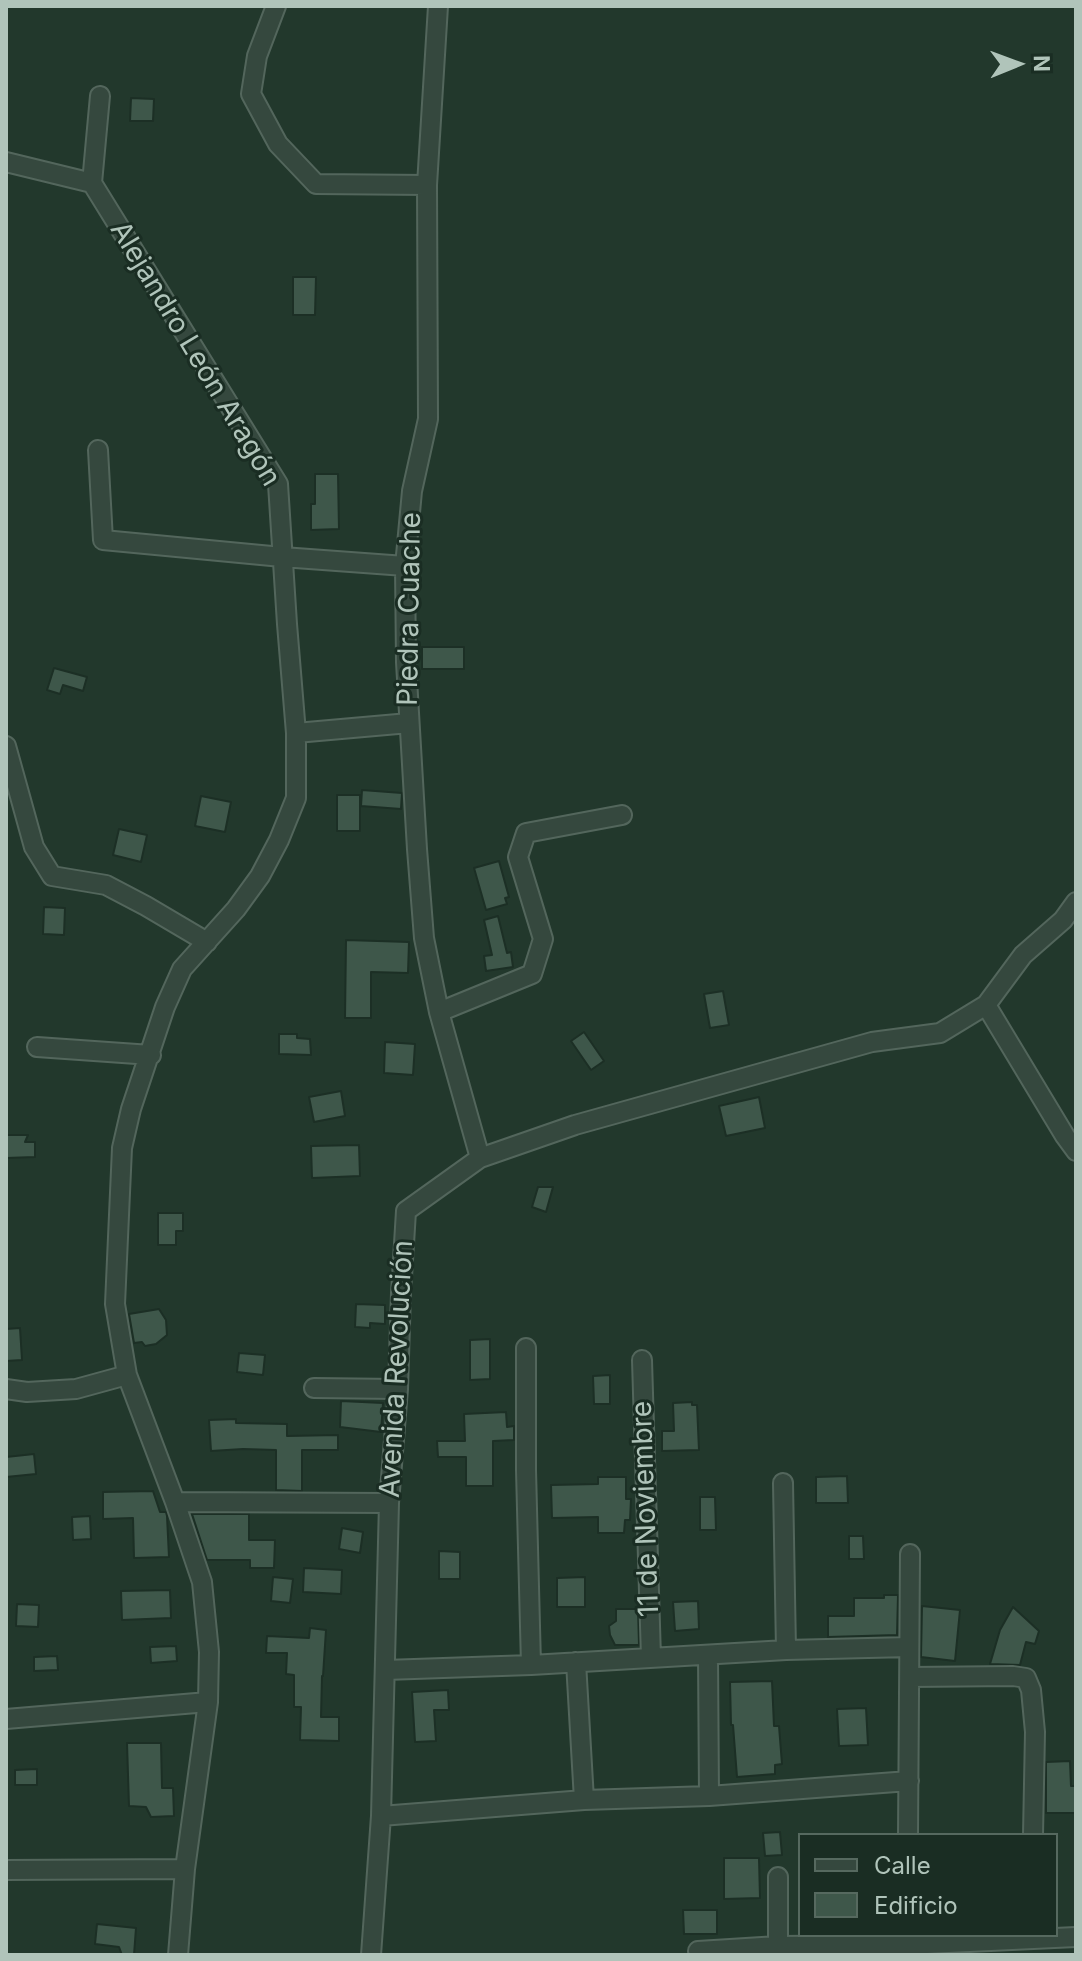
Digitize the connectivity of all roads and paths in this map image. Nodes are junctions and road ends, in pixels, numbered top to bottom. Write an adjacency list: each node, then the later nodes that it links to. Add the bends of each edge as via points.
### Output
1 (276, 6): 6 (street, via 257,56 251,94 278,144 316,184)
2 (438, 6): 6 (street, Piedra Cuache)
3 (100, 96): 5 (street)
4 (6, 162): 5 (street)
5 (92, 183): 8 (street, Alejandro León Aragón, via 278,484)
6 (427, 185): 9 (street, Piedra Cuache, via 428,419 412,491)
7 (98, 450): 8 (street, via 103,540)
8 (282, 557): 9 (street); 11 (street, Alejandro León Aragón)
9 (405, 566): 10 (street, Piedra Cuache)
10 (409, 723): 11 (street); 17 (street, Piedra Cuache, via 424,938)
11 (296, 733): 15 (street, Alejandro León Aragón, via 296,798 279,840 260,876)
12 (6, 746): 15 (street, via 34,847 52,876 106,885)
13 (622, 815): 17 (street, via 526,833 518,857 543,939 532,974)
14 (1076, 902): 16 (street, via 1023,955)
15 (207, 942): 19 (street, Alejandro León Aragón, via 182,969)
16 (986, 1005): 20 (street); 21 (street, Avenida Revolución, via 940,1033 859,1045 575,1125)
17 (439, 1012): 21 (street, Piedra Cuache)
18 (37, 1047): 19 (street)
19 (151, 1055): 24 (street, Alejandro León Aragón, via 122,1148 115,1304)
20 (1076, 1151)
21 (480, 1158): 27 (street, Avenida Revolución, via 406,1211)
22 (526, 1348): 37 (street)
23 (642, 1360): 35 (street, 11 de Noviembre)
24 (127, 1375): 26 (street, via 76,1389); 29 (street, Alejandro León Aragón)
25 (314, 1388): 27 (street)
26 (6, 1389)
27 (398, 1389): 30 (street, Avenida Revolución)
28 (783, 1483): 33 (street)
29 (175, 1502): 30 (street); 40 (street, Alejandro León Aragón, via 202,1582)
30 (389, 1503): 38 (street, Avenida Revolución)
31 (910, 1554): 32 (street)
32 (909, 1647): 33 (street); 39 (street)
33 (786, 1650): 34 (street)
34 (708, 1656): 35 (street); 43 (street)
35 (651, 1658): 36 (street)
36 (576, 1662): 37 (street); 44 (street)
37 (531, 1665): 38 (street)
38 (385, 1670): 45 (street, Avenida Revolución)
39 (910, 1677): 42 (street); 47 (street, via 1026,1678 1035,1732)
40 (208, 1702): 41 (street); 48 (street, Alejandro León Aragón)
41 (6, 1719)
42 (909, 1781): 43 (street); 46 (street)
43 (709, 1796): 44 (street)
44 (584, 1800): 45 (street)
45 (381, 1816): 57 (street, Avenida Revolución)
46 (908, 1833)
47 (1033, 1833)
48 (185, 1869): 49 (street); 56 (street, Alejandro León Aragón)
49 (6, 1870)
50 (778, 1877): 54 (street)
51 (1076, 1937): 52 (street)
52 (1033, 1943): 53 (street)
53 (905, 1945): 54 (street)
54 (778, 1950): 55 (street)
55 (698, 1951)
56 (178, 1955)
57 (371, 1955)

